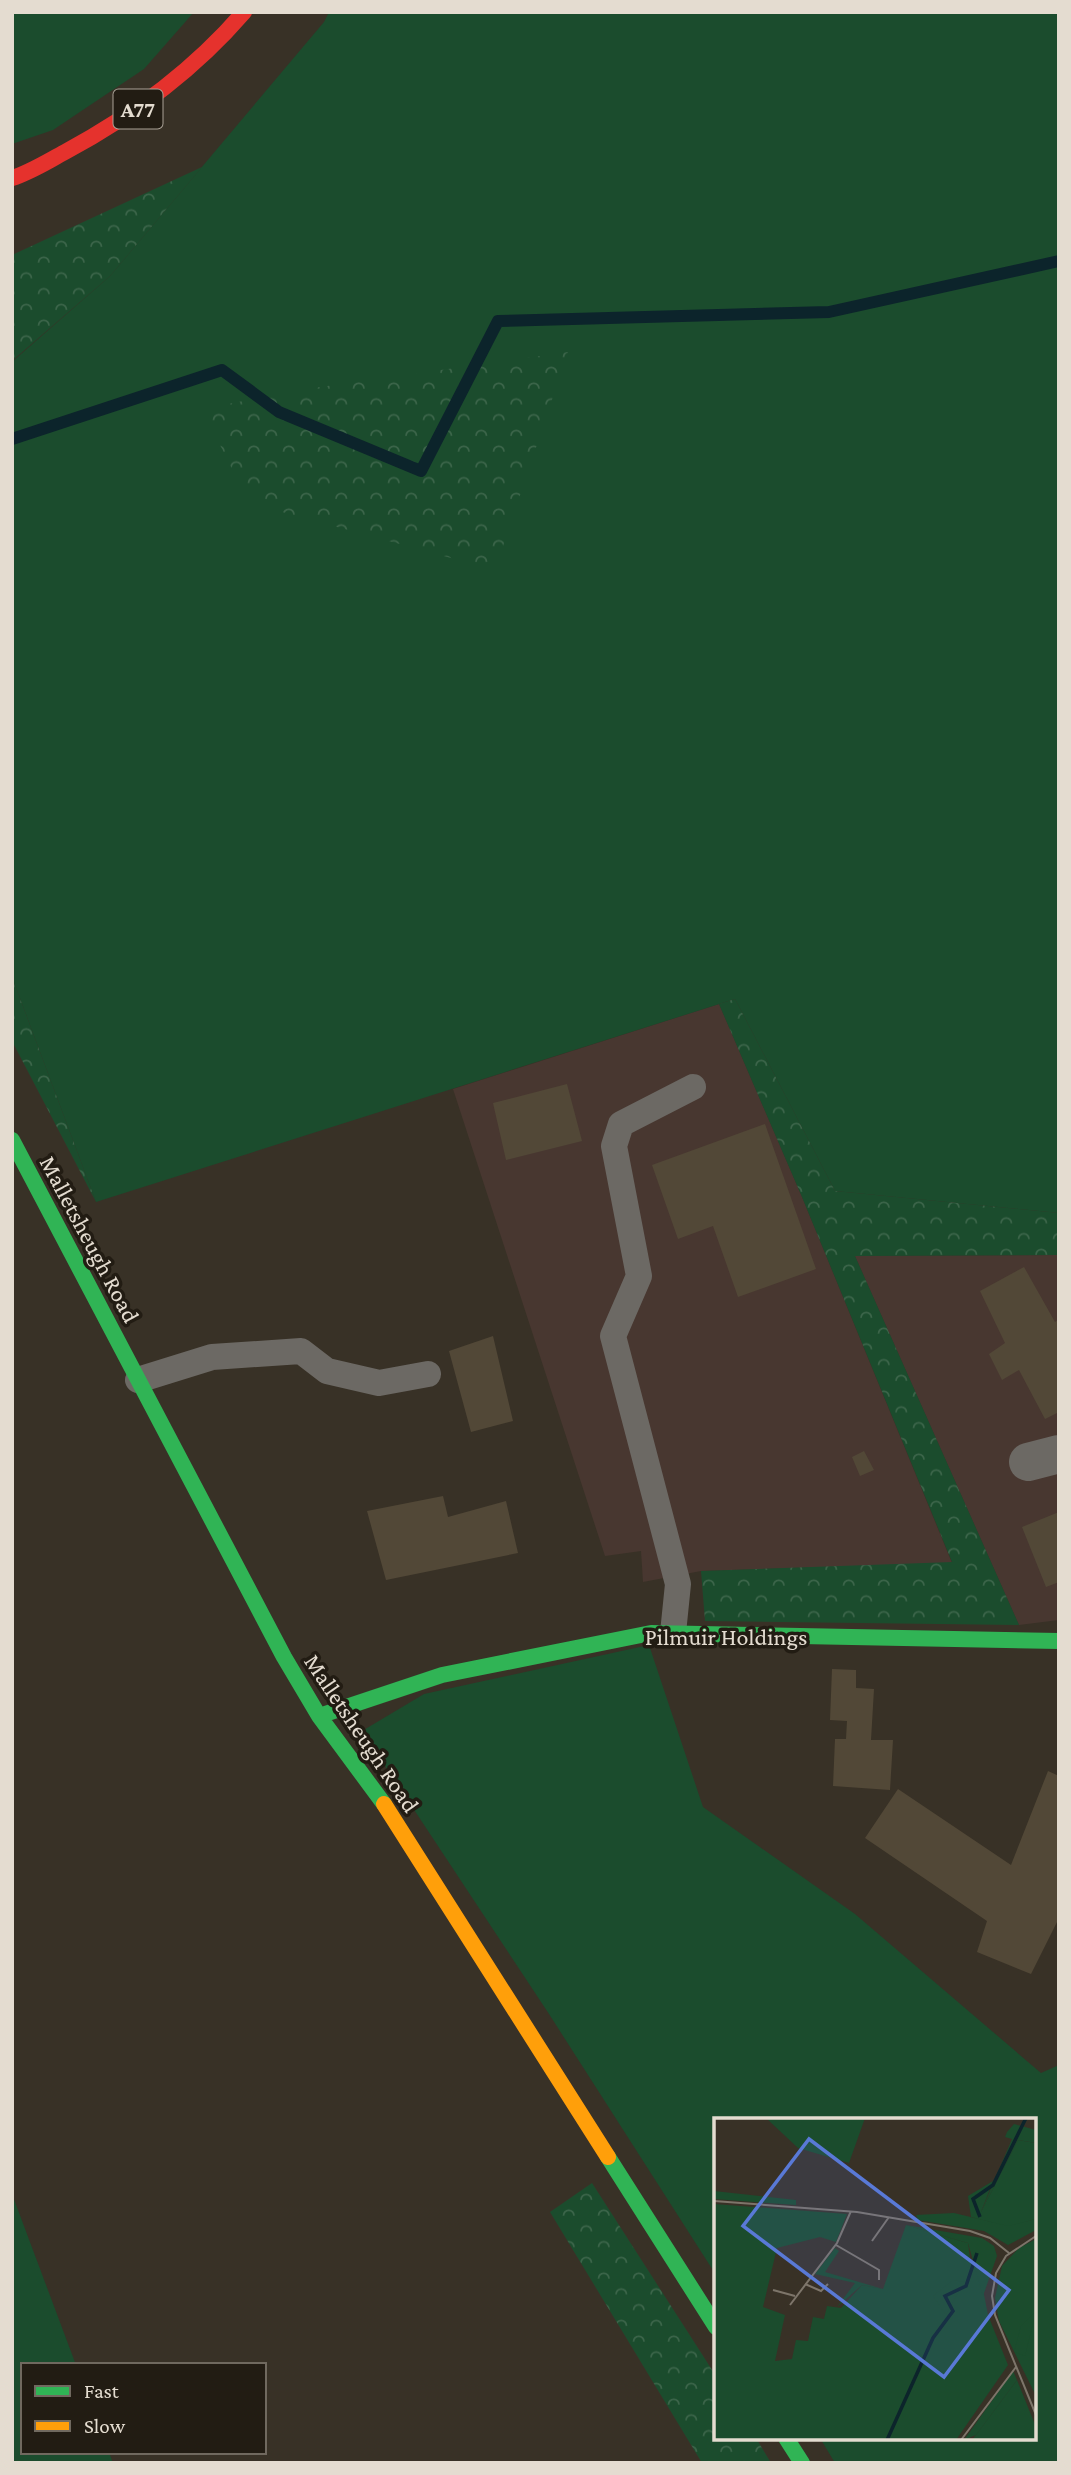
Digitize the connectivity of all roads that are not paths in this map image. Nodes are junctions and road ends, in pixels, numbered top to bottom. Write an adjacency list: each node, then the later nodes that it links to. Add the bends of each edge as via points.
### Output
1 (244, 12): 2 (street, A77, via 148,103 90,139)
2 (12, 178)
3 (693, 1087): 7 (lane, via 621,1124 614,1146 639,1276 613,1335 678,1584)
4 (12, 1140): 6 (street, Malletsheugh Road)
5 (428, 1374): 6 (lane, via 379,1383 327,1371 301,1352 212,1357)
6 (138, 1380): 9 (street, Malletsheugh Road)
7 (673, 1633): 8 (street, Pilmuir Holdings); 9 (street, Pilmuir Holdings, via 651,1633 442,1675)
8 (1059, 1641)
9 (319, 1716): 10 (street, Malletsheugh Road, via 376,1791)
10 (714, 2324)
11 (787, 2440): 12 (street)
12 (802, 2463)

